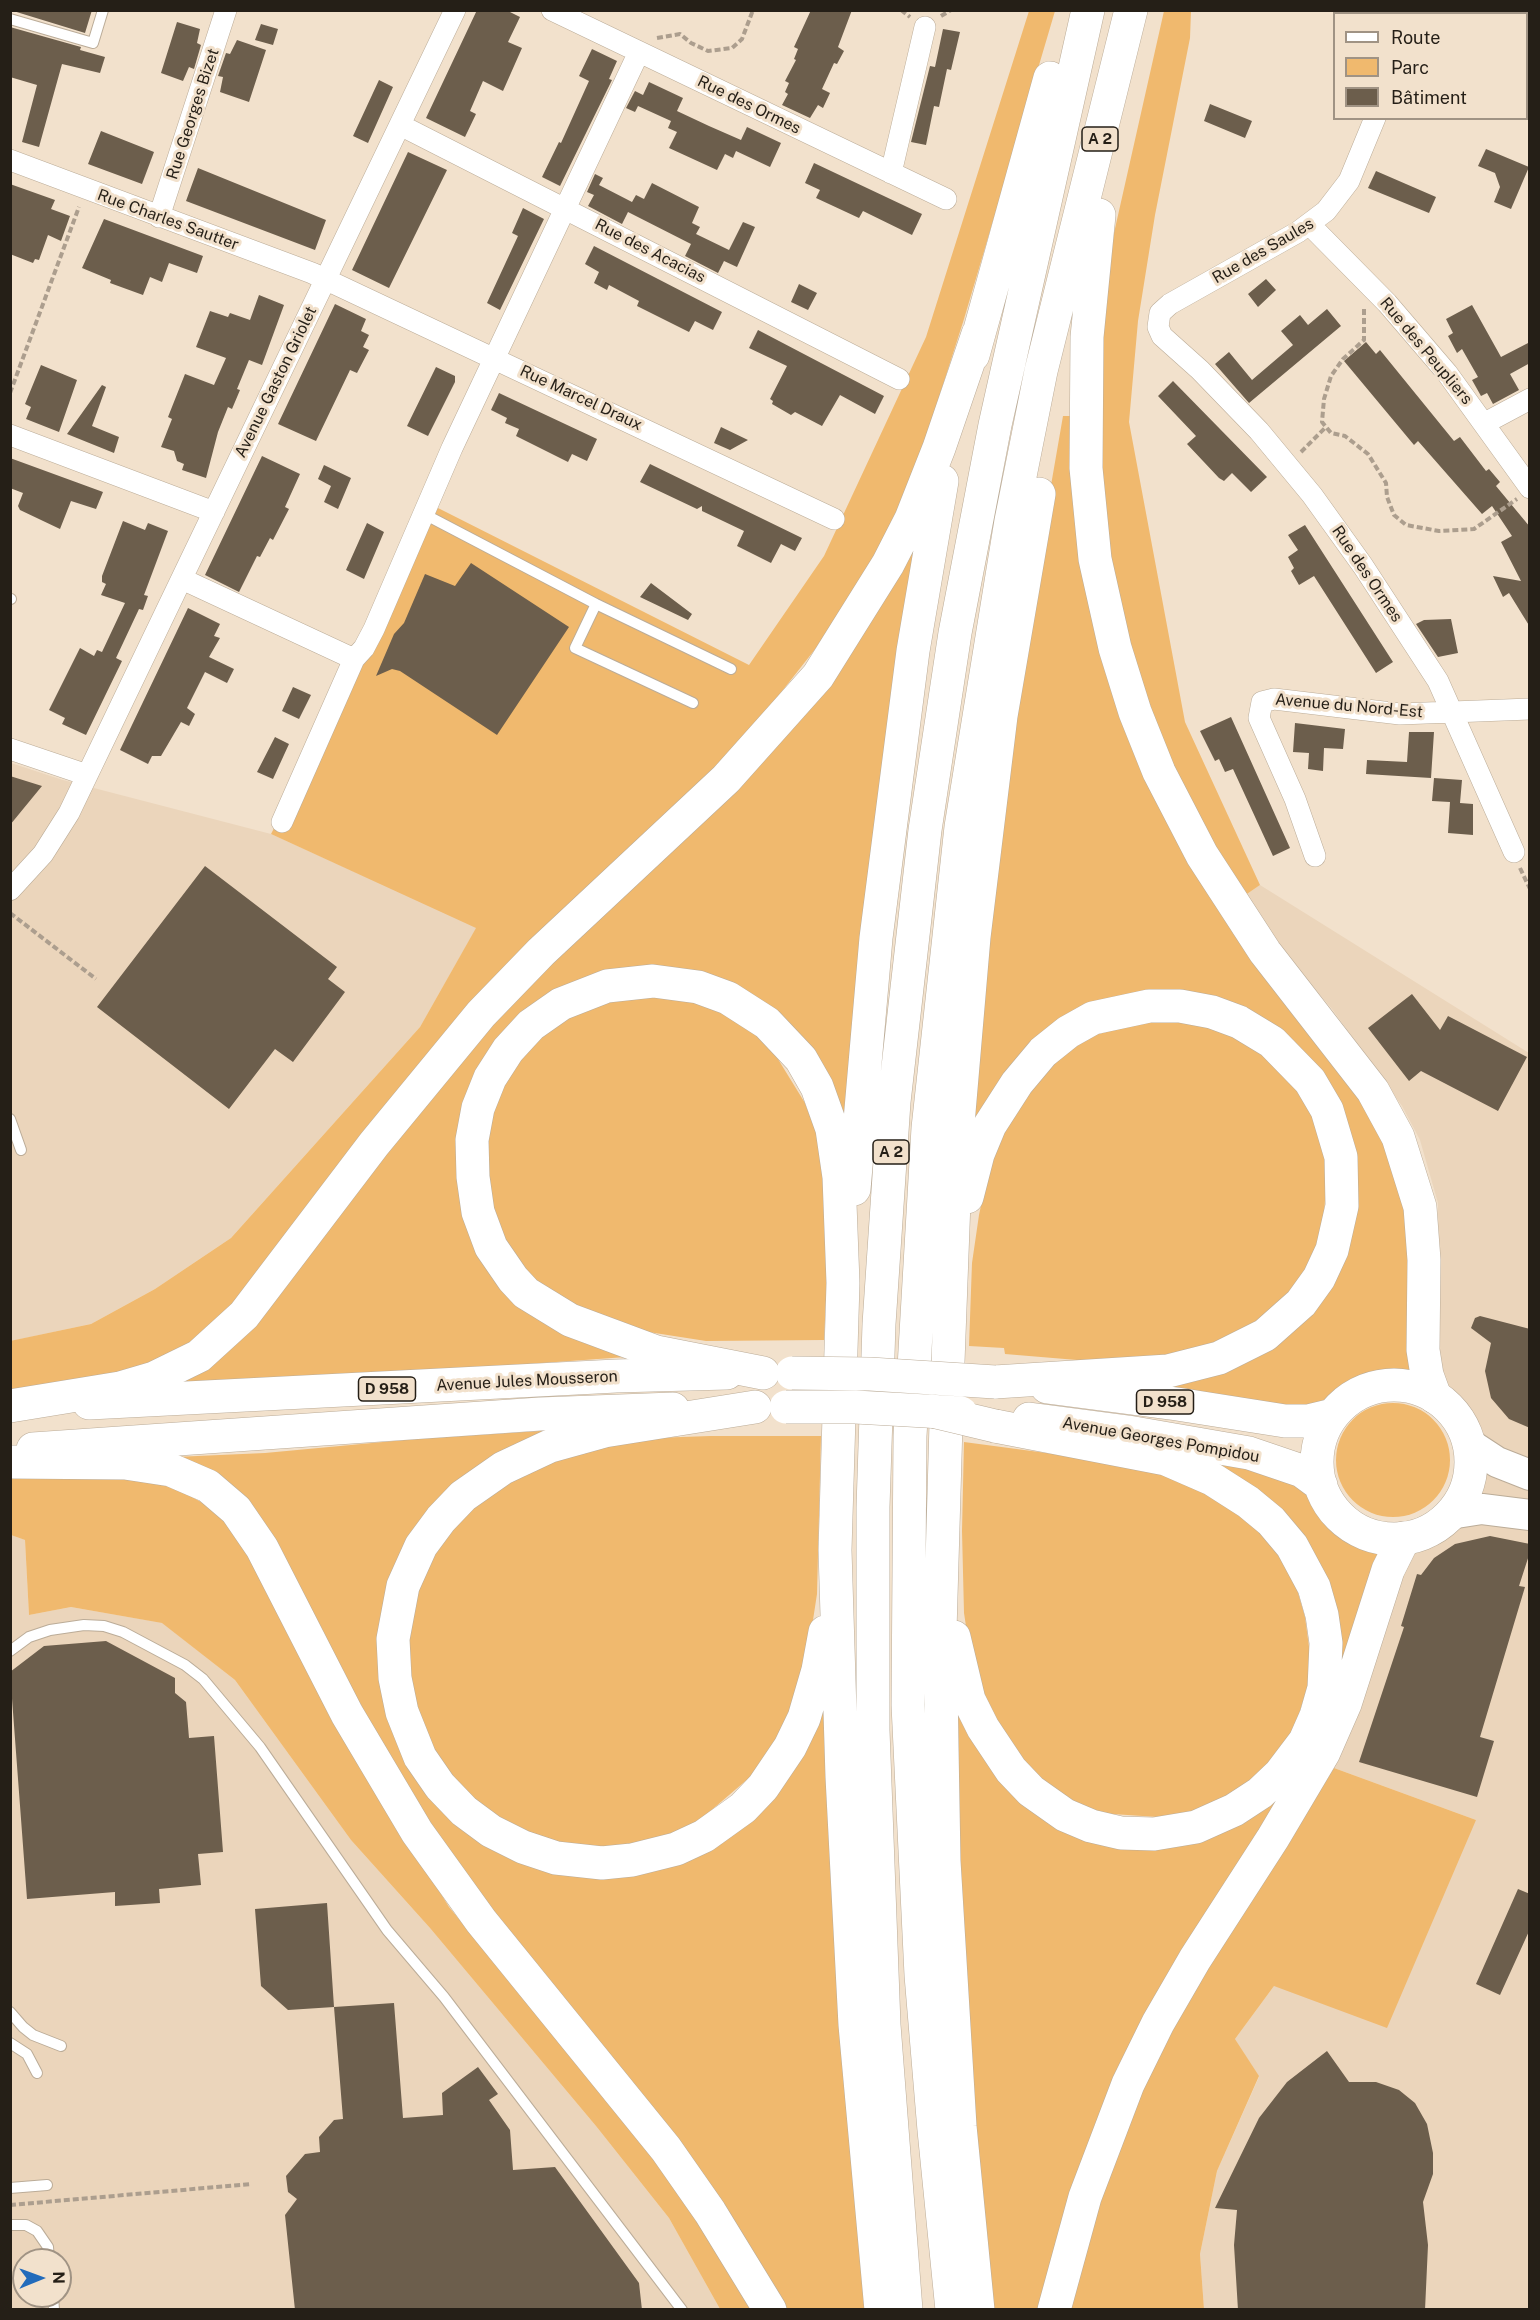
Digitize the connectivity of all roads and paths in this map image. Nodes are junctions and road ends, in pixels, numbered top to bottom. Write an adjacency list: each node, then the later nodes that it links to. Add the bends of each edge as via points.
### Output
1 (103, 10): 9 (lane, via 93,43)
2 (226, 10): 21 (street, Rue Georges Bizet)
3 (455, 10): 14 (street, Avenue Gaston Griolet)
4 (552, 10): 11 (street, Rue des Ormes)
5 (753, 10): 11 (path, via 742,39 732,48 708,51 680,34 667,34)
6 (1069, 10): 25 (main road)
7 (1088, 10): 89 (main road, A 2, via 995,425 955,633 925,830 894,1102 879,1324 873,1496 873,1730 884,2025)
8 (1131, 10): 12 (main road, A 2)
9 (10, 19)
10 (925, 27): 16 (street)
11 (639, 52): 16 (street, Rue des Ormes); 20 (street)
12 (1111, 94): 17 (main road, A 2); 60 (main road, via 1090,287 1085,386 1089,517 1108,624 1142,730 1191,835 1239,915 1373,1091 1398,1137 1420,1207 1423,1350)
13 (1374, 120): 22 (street, Rue des Saules, via 1349,181 1335,202)
14 (400, 125): 20 (street, Rue des Acacias); 23 (street, Avenue Gaston Griolet)
15 (10, 160): 18 (street, Rue Charles Sautter)
16 (891, 173): 19 (street, Rue des Ormes)
17 (1089, 184): 56 (main road, via 1001,716 985,837 958,1121); 90 (main road, A 2, via 1039,380 989,645 946,946 919,1243 908,1513 911,1783 927,2052)
18 (86, 189): 21 (street, Rue Charles Sautter); 29 (path)
19 (946, 199)
20 (566, 207): 27 (street); 28 (street, Rue des Acacias)
21 (159, 217): 23 (street, Rue Charles Sautter)
22 (1310, 225): 24 (street, Rue des Peupliers); 26 (street, Rue des Saules, via 1163,309 1158,322)
23 (326, 279): 27 (street, Rue Marcel Draux); 36 (street, Avenue Gaston Griolet)
24 (1364, 280): 31 (street, Rue des Peupliers, via 1433,356); 32 (path, via 1364,340 1331,376 1324,399 1322,422)
25 (978, 334): 57 (main road, via 937,509 901,737 875,947); 61 (main road, via 911,519 871,593 818,676 743,762 541,952 481,1014 374,1144 244,1315 199,1356 154,1378 120,1388)
26 (1162, 336): 34 (street, Rue des Ormes, via 1214,384)
27 (495, 357): 37 (street); 38 (street, Rue Marcel Draux)
28 (899, 379)
29 (10, 393)
30 (1530, 399): 31 (street)
31 (1485, 423): 35 (street, Rue des Peupliers)
32 (1326, 427): 34 (path); 35 (path, via 1368,453 1386,483 1394,515 1406,525 1438,531 1474,529)
33 (10, 435): 36 (street)
34 (1287, 465): 45 (street, Rue des Ormes, via 1342,536 1422,654)
35 (1525, 492)
36 (214, 512): 39 (street, Avenue Gaston Griolet)
37 (424, 514): 40 (lane); 41 (street, via 371,635)
38 (834, 519)
39 (182, 579): 41 (street); 47 (street, Avenue Gaston Griolet)
40 (596, 604): 42 (lane); 43 (lane, via 575,648)
41 (354, 659): 48 (street)
42 (731, 669)
43 (693, 703)
44 (1530, 709): 45 (street, Avenue du Nord-Est)
45 (1452, 712): 49 (street, Rue des Ormes); 50 (street, Avenue du Nord-Est, via 1400,714 1274,699 1262,702 1259,718)
46 (10, 748): 47 (street)
47 (87, 775): 51 (street, Avenue Gaston Griolet, via 57,833)
48 (282, 822)
49 (1514, 852)
50 (1315, 856)
51 (10, 890)
52 (10, 913): 53 (path)
53 (96, 979)
54 (10, 1119): 55 (lane)
55 (21, 1150)
56 (951, 1282): 59 (main road, via 973,1172 994,1119 1043,1052 1093,1018 1134,1007 1165,1005 1226,1016 1262,1034 1284,1052 1310,1081 1327,1110 1341,1157 1340,1221 1319,1278 1279,1325 1236,1351 1168,1371); 73 (main road)
57 (843, 1283): 58 (main road, via 837,1161 828,1115 801,1059 756,1014 698,987 669,982 607,986 574,997 545,1014 520,1036 499,1063 474,1122 473,1178 478,1212 491,1247 513,1279 539,1302 588,1328 656,1352); 74 (main road)
58 (777, 1373): 59 (main road, D 958, bridge); 61 (main road, Avenue Jules Mousseron / D 958, via 616,1376)
59 (995, 1382): 63 (main road, Avenue Georges Pompidou / D 958, via 1285,1421)
60 (1435, 1397): 63 (main road, via 1409,1386 1381,1386 1354,1396); 65 (main road, via 1456,1417)
61 (10, 1406)
62 (770, 1407): 64 (main road, D 958, bridge, via 932,1411); 66 (main road, Avenue Jules Mousseron / D 958, via 550,1414); 74 (main road, via 604,1431 550,1446 503,1468 452,1506 413,1560 395,1621 398,1696 420,1757 440,1786 477,1821 507,1840 540,1853 573,1861 617,1862 690,1843 743,1808 774,1773 790,1747 818,1670)
63 (1333, 1415): 69 (main road, via 1318,1449)
64 (994, 1421): 69 (main road, Avenue Georges Pompidou / D 958, via 1090,1426 1233,1449 1291,1465); 73 (main road, via 1173,1462 1226,1486 1271,1521 1301,1561 1322,1615 1324,1688 1305,1741 1260,1794 1196,1827 1161,1833 1121,1833 1065,1815 1037,1796 1011,1770 969,1700 957,1654)
65 (1468, 1443): 68 (main road, via 1497,1462); 70 (main road, via 1471,1463 1467,1484)
66 (10, 1451)
67 (10, 1462): 87 (main road, via 125,1463 171,1470 208,1486 236,1510 262,1548 330,1684 417,1832 481,1921 666,2149)
68 (1530, 1475)
69 (1321, 1485): 72 (main road, via 1330,1504 1350,1524 1376,1536)
70 (1450, 1514): 71 (main road, via 1482,1509); 72 (main road, via 1429,1530)
71 (1527, 1515)
72 (1404, 1538): 92 (main road, via 1388,1570 1331,1739 1191,1965 1128,2085 1085,2197)
73 (944, 1539): 91 (main road, via 940,1631 944,1861 961,2135)
74 (836, 1550): 88 (main road, via 850,1946)
75 (10, 1650): 86 (lane, via 29,1637 50,1630 104,1626 133,1637 203,1679 260,1747 387,1930 444,1997)
76 (10, 2012): 78 (lane, via 33,2035)
77 (10, 2043): 79 (lane, via 27,2054)
78 (61, 2046)
79 (38, 2073)
80 (251, 2184): 83 (path)
81 (47, 2185): 82 (lane)
82 (10, 2188)
83 (10, 2205)
84 (10, 2225): 85 (lane, via 26,2225 37,2231)
85 (48, 2248)
86 (682, 2310)
87 (770, 2310)
88 (881, 2310)
89 (906, 2310)
90 (952, 2310)
91 (978, 2310)
92 (1054, 2310)

